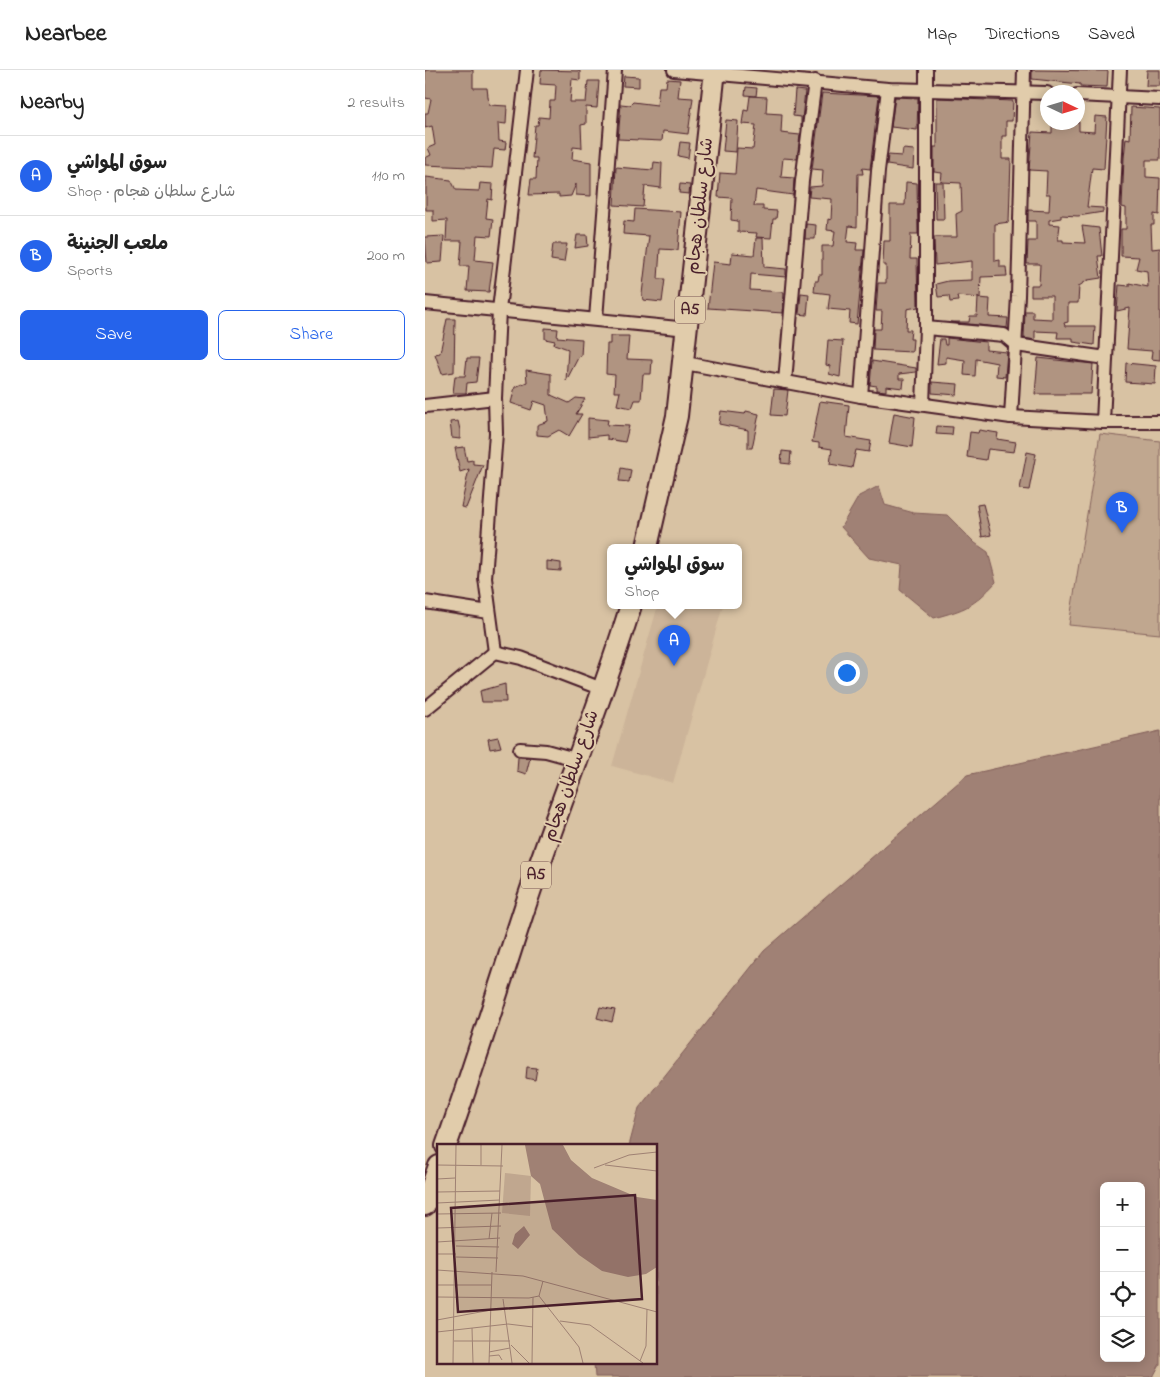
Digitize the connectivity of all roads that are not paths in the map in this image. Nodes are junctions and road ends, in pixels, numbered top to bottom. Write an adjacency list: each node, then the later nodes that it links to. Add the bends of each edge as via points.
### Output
1 (527, 70): 19 (street)
2 (615, 70): 20 (street)
3 (674, 70): 8 (street)
4 (836, 70): 10 (street)
5 (926, 70): 12 (street)
6 (1024, 70): 13 (street)
7 (1120, 70): 16 (street)
8 (715, 71): 9 (street); 22 (highway, شارع سلطان هجام / A5)
9 (815, 82): 10 (street); 26 (street, via 802,181)
10 (835, 84): 11 (street)
11 (888, 89): 12 (street); 27 (street, via 878,171)
12 (925, 90): 13 (street); 21 (street)
13 (1024, 92): 14 (street); 23 (street)
14 (1040, 93)
15 (1085, 95): 16 (street)
16 (1118, 96): 17 (street); 24 (street)
17 (1160, 99)
18 (425, 303): 19 (street)
19 (499, 310): 20 (street); 28 (street)
20 (596, 318): 22 (street)
21 (926, 328): 23 (street, via 1004,335); 29 (street)
22 (688, 329): 25 (highway, شارع سلطان هجام / A5)
23 (1016, 345): 24 (street); 31 (street)
24 (1106, 358): 32 (street)
25 (685, 363): 26 (street); 34 (highway, شارع سلطان هجام / A5, via 669,460)
26 (785, 382): 27 (street)
27 (861, 396): 29 (street)
28 (495, 398): 30 (street); 37 (street, via 496,433 485,578)
29 (923, 404): 31 (street)
30 (425, 406)
31 (1011, 417): 32 (street)
32 (1103, 422): 33 (street)
33 (1160, 422)
34 (648, 544)
35 (425, 602): 37 (street)
36 (630, 609): 39 (highway, شارع سلطان هجام / A5)
37 (489, 612): 38 (street)
38 (495, 652): 39 (street, via 521,658); 40 (street)
39 (602, 689): 42 (highway, شارع سلطان هجام / A5)
40 (425, 709)
41 (519, 749): 42 (street, via 546,750)
42 (579, 760): 43 (highway, شارع سلطان هجام / A5, via 522,916 477,1061)
43 (447, 1144)
44 (437, 1172): 45 (highway)
45 (425, 1205)

